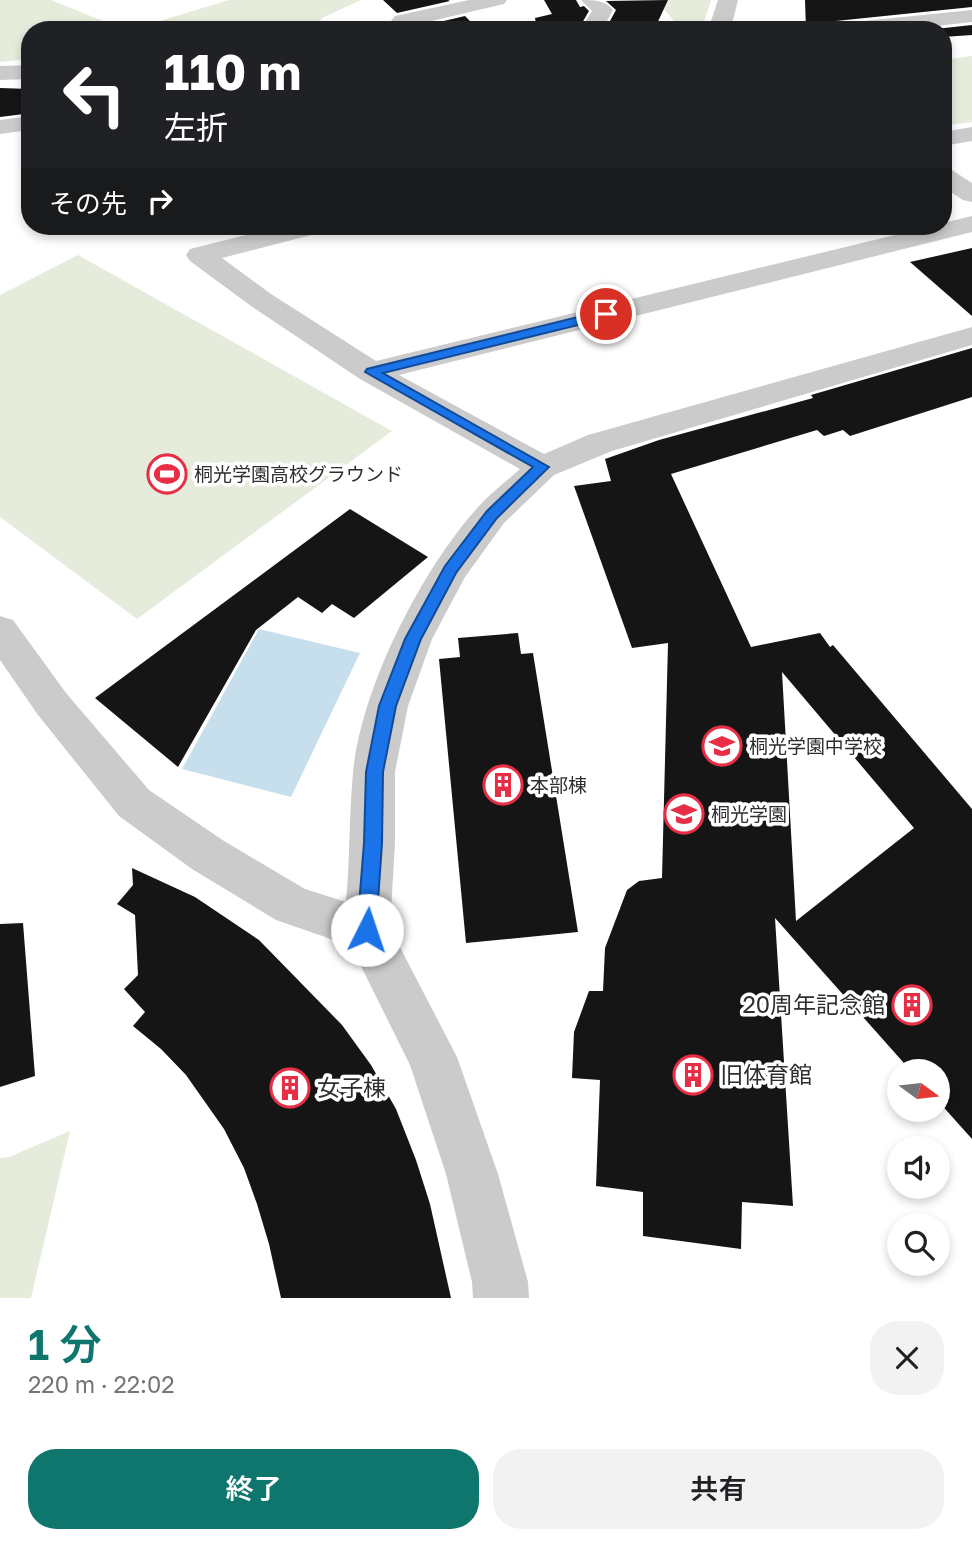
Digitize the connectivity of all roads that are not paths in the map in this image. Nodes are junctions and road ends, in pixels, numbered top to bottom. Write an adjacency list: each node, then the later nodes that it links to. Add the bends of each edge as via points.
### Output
1 (497, 0): 5 (street)
2 (591, 0): 6 (street, via 604,10)
3 (727, 0): 7 (street)
4 (972, 16): 8 (street, via 886,15)
5 (403, 21)
6 (597, 21)
7 (721, 21)
8 (865, 21)
9 (21, 72): 10 (street)
10 (0, 73)
11 (21, 124): 12 (street)
12 (0, 127)
13 (972, 134): 14 (street)
14 (952, 137)
15 (952, 180): 16 (street)
16 (972, 194)
17 (972, 224): 18 (street)
18 (952, 229)
19 (277, 235): 22 (street, via 201,254 261,300)
20 (927, 235): 22 (street)
21 (972, 336): 23 (street, via 600,443)
22 (371, 372): 23 (street)
23 (542, 467): 25 (street, via 492,514 451,570 408,650 387,706 374,772)
24 (0, 630): 25 (street, via 52,704 134,803 208,855 292,905)
25 (367, 930): 26 (street, via 432,1057 472,1174)
26 (501, 1298)

